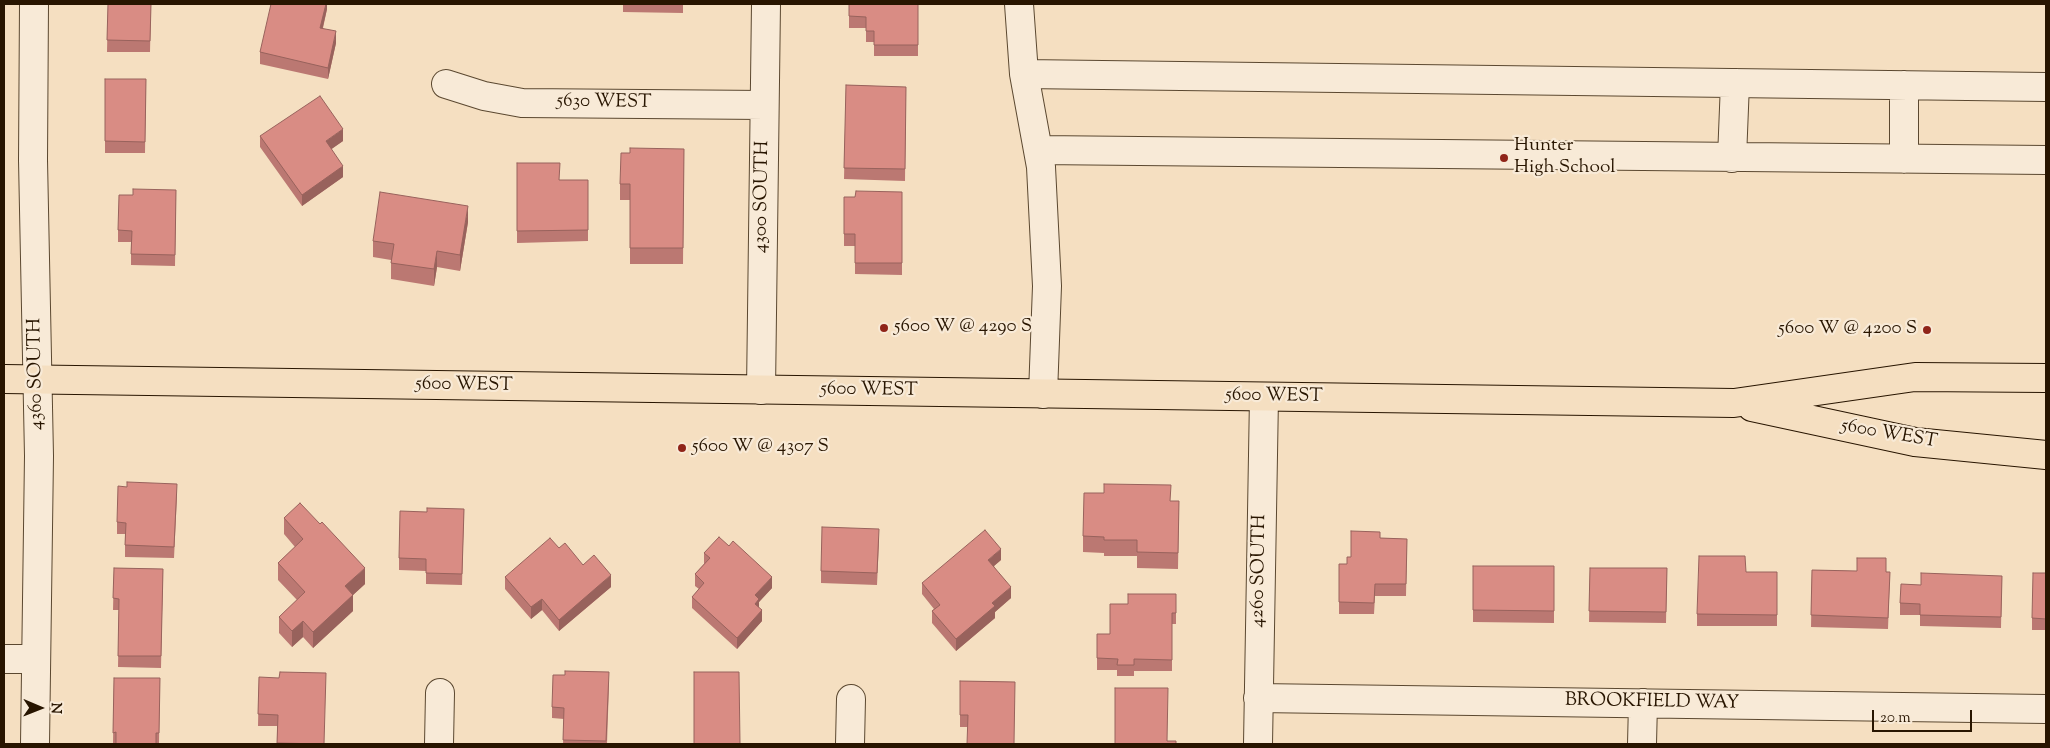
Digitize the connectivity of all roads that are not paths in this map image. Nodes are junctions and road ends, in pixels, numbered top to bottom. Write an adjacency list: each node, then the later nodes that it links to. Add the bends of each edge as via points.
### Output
1 (34, 4): 16 (street, 4360 SOUTH)
2 (766, 4): 9 (street, 4300 SOUTH)
3 (1019, 4): 4 (street)
4 (1024, 74): 5 (street); 10 (street)
5 (1735, 83): 7 (street); 11 (street)
6 (446, 84): 9 (street, 5630 WEST, via 484,96 522,102)
7 (1904, 85): 8 (street); 12 (street)
8 (2046, 87)
9 (764, 105): 17 (street, 4300 SOUTH)
10 (1039, 150): 11 (street); 18 (street, via 1047,286)
11 (1732, 158): 12 (street)
12 (1904, 159): 13 (street)
13 (2046, 160)
14 (2046, 378): 20 (main road, 5600 WEST, via 1916,377)
15 (4, 379): 16 (main road, 5600 WEST)
16 (37, 380): 17 (main road, 5600 WEST); 25 (street, 4360 SOUTH)
17 (760, 390): 18 (main road, 5600 WEST)
18 (1043, 394): 19 (main road, 5600 WEST)
19 (1264, 397): 20 (main road, 5600 WEST); 27 (street, 4260 SOUTH)
20 (1734, 404): 22 (main road, 5600 WEST, via 1915,442)
21 (2046, 438): 22 (main road)
22 (2019, 453): 23 (main road, 5600 WEST)
23 (2046, 455)
24 (4, 659): 25 (street)
25 (36, 659): 31 (street, 4360 SOUTH)
26 (440, 693): 32 (street)
27 (1258, 698): 29 (street, BROOKFIELD WAY); 34 (street, 4260 SOUTH)
28 (851, 699): 33 (street)
29 (1643, 703): 30 (street, BROOKFIELD WAY); 35 (street)
30 (2046, 709)
31 (35, 744)
32 (439, 744)
33 (850, 744)
34 (1258, 744)
35 (1642, 744)

